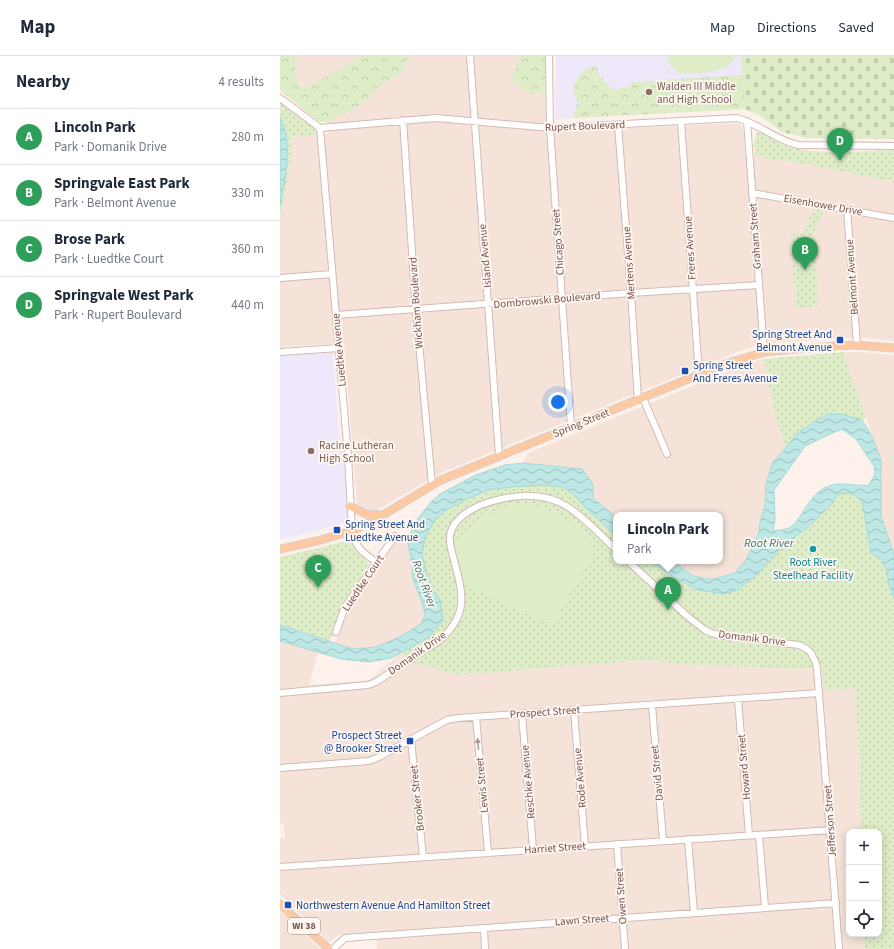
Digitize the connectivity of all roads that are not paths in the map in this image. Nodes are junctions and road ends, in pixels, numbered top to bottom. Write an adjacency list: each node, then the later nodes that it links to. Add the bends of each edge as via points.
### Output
1 (470, 56): 6 (street, Island Avenue)
2 (549, 56): 10 (street, Chicago Street)
3 (280, 98): 9 (street)
4 (403, 120): 6 (street, Rupert Boulevard, via 436,118); 9 (street, Rupert Boulevard); 22 (street, Wickham Boulevard)
5 (747, 121): 7 (street, Rupert Boulevard, via 737,118); 11 (street, Rupert Boulevard, via 798,145); 12 (street, Graham Street)
6 (474, 122): 10 (street, Rupert Boulevard); 21 (street, Island Avenue)
7 (681, 122): 8 (street, Rupert Boulevard); 18 (street, Freres Avenue)
8 (618, 125): 10 (street, Rupert Boulevard); 19 (street, Mertens Avenue)
9 (320, 128): 15 (street, Luedtke Avenue)
10 (550, 128): 20 (street, Chicago Street)
11 (894, 146)
12 (752, 193): 13 (street, Eisenhower Drive); 17 (street, Graham Street)
13 (847, 209): 14 (street, Eisenhower Drive); 24 (street, Belmont Avenue)
14 (894, 218)
15 (332, 274): 16 (street); 23 (street, Luedtke Avenue)
16 (280, 278)
17 (759, 285): 18 (street, Dombrowski Boulevard); 28 (street, Graham Street)
18 (693, 290): 19 (street, Dombrowski Boulevard); 29 (street, Freres Avenue)
19 (631, 293): 20 (street, Dombrowski Boulevard); 30 (street, Mertens Avenue)
20 (562, 298): 21 (street, Dombrowski Boulevard); 31 (street, Chicago Street)
21 (489, 304): 22 (street, Dombrowski Boulevard); 33 (street, Island Avenue)
22 (416, 310): 23 (street, Dombrowski Boulevard); 34 (street, Wickham Boulevard)
23 (336, 315): 25 (street, Luedtke Avenue)
24 (857, 345): 26 (main road, Spring Street); 28 (main road, Spring Street)
25 (339, 348): 27 (street); 35 (street, Luedtke Avenue)
26 (894, 348)
27 (280, 352)
28 (764, 352): 29 (main road, Spring Street)
29 (699, 375): 30 (main road, Spring Street)
30 (641, 399): 31 (main road, Spring Street); 32 (street, Mertens Avenue)
31 (571, 427): 33 (main road, Spring Street)
32 (668, 454)
33 (499, 456): 34 (main road, Spring Street)
34 (432, 485): 36 (main road, Spring Street)
35 (350, 506): 36 (main road, via 366,514); 37 (street, Luedtke Avenue)
36 (383, 515): 37 (main road, Spring Street)
37 (352, 531): 40 (main road, Spring Street); 41 (street, Luedtke Avenue, via 359,549)
38 (395, 536): 41 (street, Luedtke Court)
39 (613, 547): 44 (street, Domanik Drive, via 567,507 543,497 514,496 472,509 463,515 450,536 462,600 457,621 440,640 368,685)
40 (280, 549)
41 (376, 562): 43 (street, Luedtke Court, via 345,607)
42 (631, 564): 45 (street, Domanik Drive, via 687,616 711,633 793,644 807,649 816,663)
43 (336, 632)
44 (280, 693)
45 (819, 693): 46 (street, Prospect Street); 53 (street, Jefferson Street)
46 (738, 699): 47 (street, Prospect Street); 54 (street, Howard Street)
47 (652, 705): 48 (street, Prospect Street); 57 (street, David Street)
48 (574, 710): 49 (street, Prospect Street); 59 (street, Rode Avenue)
49 (522, 714): 50 (street, Prospect Street); 60 (street, Reschke Avenue)
50 (476, 717): 51 (street, Prospect Street, via 447,720); 61 (street, Lewis Street, one-way to 50)
51 (411, 740): 52 (street, Prospect Street, via 368,761); 62 (street, Brooker Street)
52 (280, 768)
53 (831, 830): 55 (street, Harriet Street); 64 (street, Jefferson Street)
54 (749, 835): 55 (street, Harriet Street); 56 (street, Harriet Street)
55 (759, 835): 66 (street)
56 (688, 839): 57 (street, Harriet Street); 67 (street)
57 (663, 841): 58 (street, Harriet Street)
58 (617, 844): 59 (street, Harriet Street); 68 (street, Owen Street)
59 (585, 846): 60 (street, Harriet Street)
60 (533, 849): 61 (street, Harriet Street)
61 (488, 852): 62 (street, Harriet Street)
62 (423, 857): 63 (street, Harriet Street)
63 (280, 867)
64 (836, 903): 66 (street, Lawn Street); 74 (street, Jefferson Street)
65 (280, 904): 70 (main road, WI 38)
66 (765, 907): 67 (street, Lawn Street)
67 (694, 913): 68 (street, Lawn Street)
68 (622, 918): 69 (street, Lawn Street); 73 (street, Owen Street)
69 (484, 928): 71 (street, Lawn Street, via 345,938); 72 (street)
70 (329, 949)
71 (333, 949)
72 (485, 949)
73 (625, 949)
74 (839, 949)

